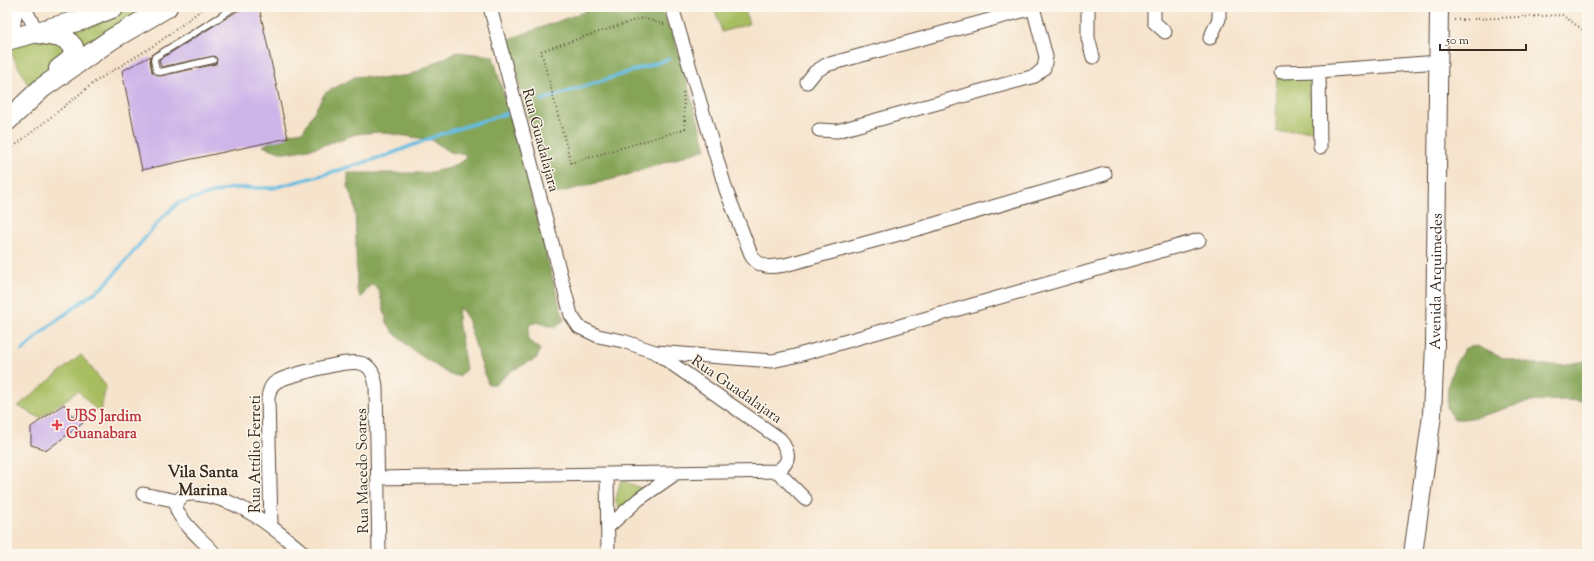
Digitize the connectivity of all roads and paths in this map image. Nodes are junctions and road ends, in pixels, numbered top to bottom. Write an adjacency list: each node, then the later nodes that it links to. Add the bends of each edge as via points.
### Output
1 (16, 7): 18 (street)
2 (24, 7): 16 (street)
3 (114, 7): 16 (main road)
4 (167, 7): 28 (main road, via 112,39 42,88)
5 (205, 7): 31 (path, via 158,44 96,81)
6 (234, 7): 21 (lane, via 154,60 156,70 160,72)
7 (490, 7): 34 (street, Rua Guadalajara, via 571,315 579,327 598,336)
8 (672, 7): 14 (street)
9 (1088, 7): 20 (street, via 1088,38)
10 (1154, 7): 15 (street, via 1154,22)
11 (1219, 7): 17 (street, via 1219,19)
12 (1033, 8): 25 (street, via 826,65 815,72); 29 (street, via 1046,57 1044,68 1035,76 837,131)
13 (1439, 14): 19 (path, via 1562,15 1582,29); 22 (main road, Avenida Arquimedes)
14 (678, 28): 26 (path, via 642,18 541,51 572,163 685,129); 32 (street, via 726,190 749,251 758,264 785,265)
15 (1165, 32)
16 (38, 33): 18 (main road); 27 (main road, via 65,38 73,47 73,57 32,86)
17 (1210, 38)
18 (9, 40)
19 (1587, 42)
20 (1093, 56)
21 (213, 60)
22 (1439, 62): 23 (street); 49 (main road, Avenida Arquimedes, via 1432,415)
23 (1319, 71): 24 (street); 30 (street)
24 (1281, 72)
25 (807, 82)
26 (683, 89)
27 (7, 115)
28 (7, 121)
29 (818, 130)
30 (1320, 148)
31 (7, 152)
32 (1105, 174)
33 (1199, 240): 34 (street, via 787,358 772,361)
34 (655, 352): 36 (street, Rua Guadalajara, via 780,439 786,447 788,457 785,466)
35 (376, 386): 39 (street, Rua Macedo Soares); 43 (street, Rua Attílio Ferreti, via 368,367 360,363 347,363 286,378 275,383 270,389 268,398)
36 (777, 471): 38 (street); 41 (street)
37 (607, 474): 38 (street); 39 (street); 44 (street)
38 (675, 474): 44 (street, via 639,499)
39 (378, 478): 47 (street, Rua Macedo Soares)
40 (143, 494): 42 (street)
41 (805, 499)
42 (178, 501): 43 (street, via 184,495 212,496 239,507); 45 (street, via 176,509 182,521)
43 (271, 526): 46 (street)
44 (608, 527): 48 (street)
45 (215, 554)
46 (305, 554)
47 (379, 554)
48 (608, 554)
49 (1414, 554)

